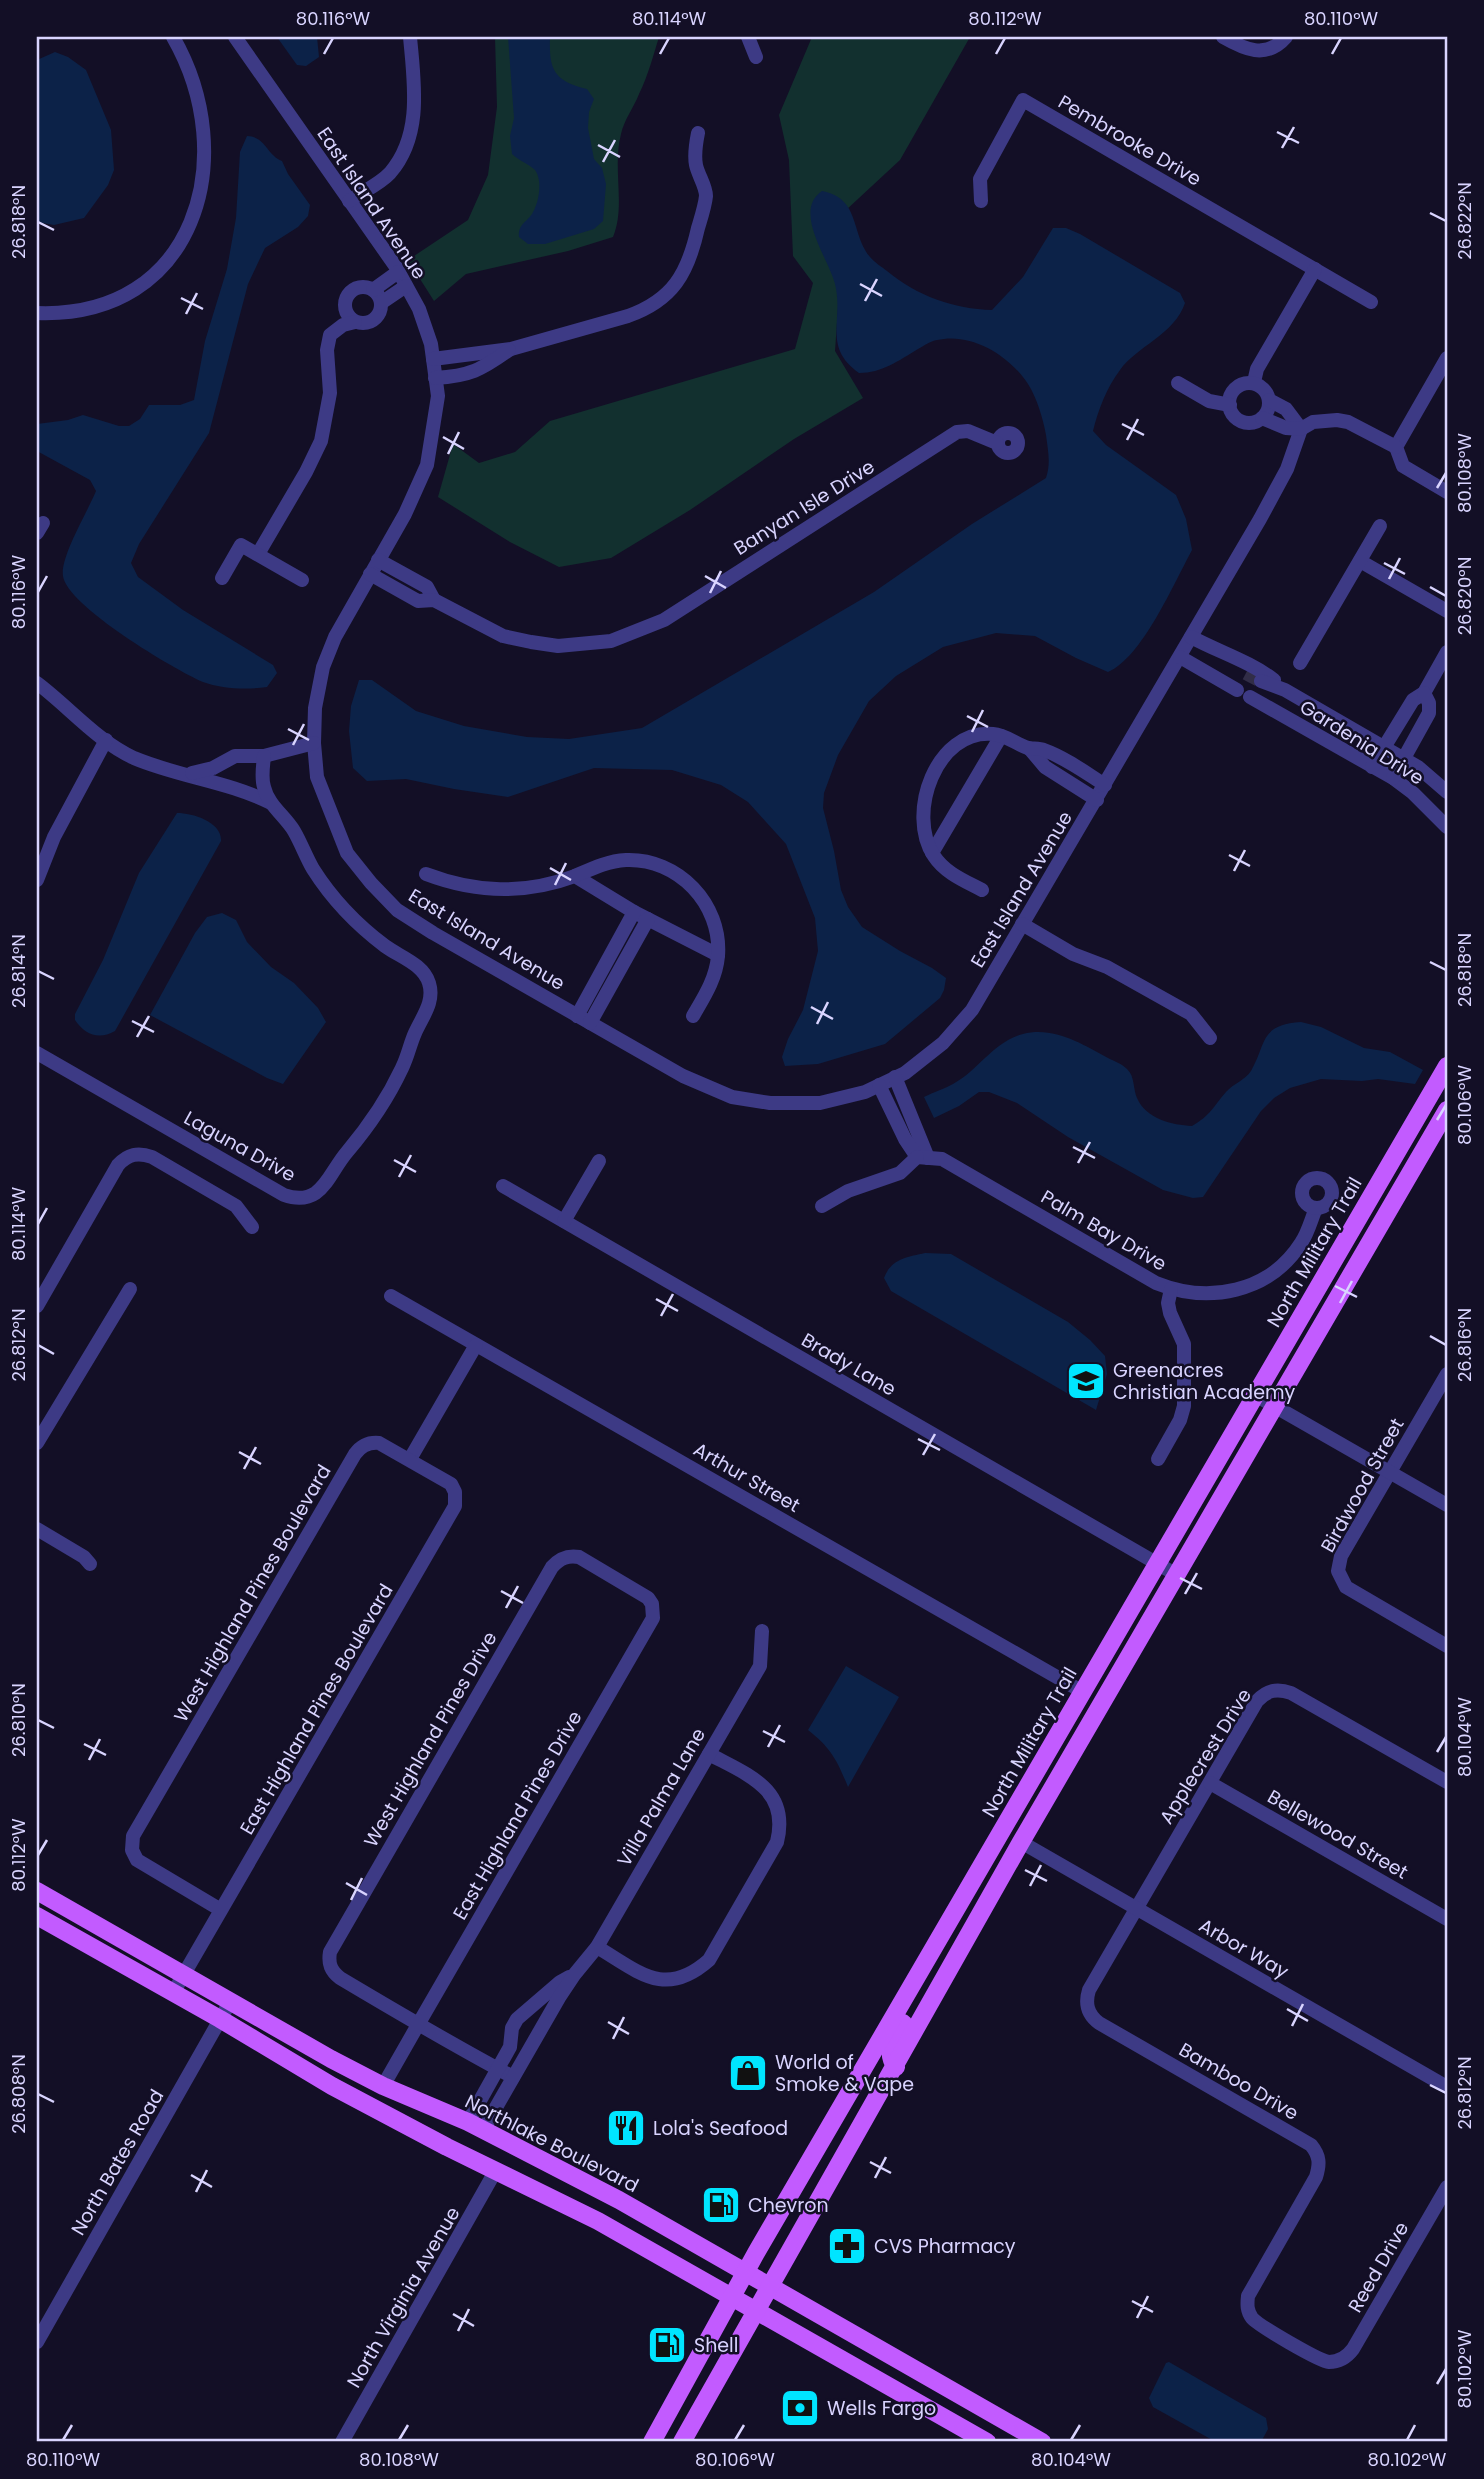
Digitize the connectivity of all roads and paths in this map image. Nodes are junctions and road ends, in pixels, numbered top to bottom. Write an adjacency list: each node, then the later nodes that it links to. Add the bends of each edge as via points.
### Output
1 (173, 37): 18 (street, via 196,93 203,148 189,228 159,272 123,298 79,312)
2 (235, 37): 9 (street, East Island Avenue)
3 (410, 37): 9 (street, via 415,95 405,149 388,176)
4 (748, 37): 7 (street)
5 (1223, 37): 6 (street, via 1255,52 1270,49)
6 (1286, 37)
7 (756, 57)
8 (698, 133): 21 (street, via 696,165 706,194 691,257 678,282 642,311)
9 (349, 201): 12 (street, East Island Avenue)
10 (981, 201): 11 (street, Pembrooke Drive, via 980,179 1023,100)
11 (1315, 269): 15 (street, Pembrooke Drive); 25 (street, via 1257,369)
12 (398, 272): 13 (street, East Island Avenue); 14 (street)
13 (406, 286): 16 (street); 23 (street, East Island Avenue, via 419,309)
14 (373, 290): 16 (street); 17 (street, via 354,289)
15 (1371, 302)
16 (381, 303): 19 (street, via 372,321)
17 (345, 305): 19 (street); 20 (street)
18 (37, 313)
19 (355, 321): 20 (street)
20 (330, 335): 35 (street, via 328,408 321,441)
21 (510, 349): 23 (street); 24 (street, via 483,370)
22 (1447, 358): 32 (street)
23 (433, 359): 24 (street, East Island Avenue)
24 (435, 378): 36 (street, East Island Avenue, via 438,396 427,465)
25 (1254, 382): 27 (street, via 1266,390); 28 (street, via 1234,391)
26 (1178, 383): 28 (street, via 1209,401)
27 (1269, 400): 29 (street); 30 (street, via 1286,409)
28 (1230, 405): 29 (street, via 1241,423)
29 (1262, 418): 30 (street)
30 (1301, 429): 32 (street, via 1313,422 1348,422); 43 (street, East Island Avenue, via 1287,469)
31 (998, 443): 41 (street, Banyan Isle Drive, via 968,431 957,432 664,620 611,641 558,646 503,636)
32 (1396, 447): 33 (street, via 1403,466)
33 (1447, 492)
34 (1380, 526): 37 (street)
35 (258, 555): 39 (street, via 242,545); 40 (street)
36 (377, 560): 38 (street, East Island Avenue); 41 (street, Banyan Isle Drive, via 427,587)
37 (1360, 561): 42 (street); 47 (street)
38 (370, 574): 41 (street, Banyan Isle Drive, via 418,601); 58 (street, East Island Avenue, via 323,667)
39 (222, 578)
40 (302, 580)
41 (434, 600)
42 (1447, 611)
43 (1191, 637): 44 (street, Gardenia Drive); 46 (street, East Island Avenue)
44 (1219, 652): 49 (street, Gardenia Drive); 53 (street, Gardenia Drive, via 1250,664)
45 (1447, 652): 54 (street)
46 (1180, 657): 48 (street, Gardenia Drive); 50 (street, East Island Avenue)
47 (1300, 663)
48 (1201, 669): 50 (street); 55 (street, Gardenia Drive)
49 (1247, 673)
50 (1168, 677): 66 (street, East Island Avenue)
51 (1261, 681): 53 (street, Gardenia Drive)
52 (37, 683): 57 (street)
53 (1285, 690): 55 (street); 60 (street, Gardenia Drive)
54 (1424, 693): 60 (street, via 1413,700); 62 (street, via 1429,713)
55 (1274, 710): 63 (street, Gardenia Drive)
56 (1001, 736): 59 (street); 71 (street); 71 (street, via 970,738 949,753 933,775 922,814)
57 (106, 740): 64 (street, via 134,758); 74 (street)
58 (314, 743): 61 (street); 81 (street, East Island Avenue, via 317,777 333,821 348,853 370,883 397,910 433,933)
59 (1029, 748): 66 (street, via 1043,749); 68 (street, via 1045,768)
60 (1385, 748): 62 (street, Gardenia Drive); 63 (street)
61 (264, 756): 64 (street, via 242,754); 69 (street, Laguna Drive, via 263,786)
62 (1404, 759): 65 (street); 67 (street, Gardenia Drive)
63 (1372, 767): 65 (street, Gardenia Drive)
64 (187, 774): 69 (street)
65 (1393, 778): 70 (street, Gardenia Drive)
66 (1105, 785): 68 (street, East Island Avenue)
67 (1447, 792)
68 (1097, 800): 78 (street, East Island Avenue)
69 (272, 804): 83 (street, Laguna Drive, via 345,911 386,947 419,968 431,994 402,1069 370,1124 324,1186 302,1198 284,1195)
70 (1447, 827)
71 (932, 853): 75 (street, via 949,872)
72 (426, 874): 73 (street, via 473,888 512,891)
73 (575, 876): 76 (street); 79 (street, via 626,860 667,868 690,884 707,905 717,932)
74 (37, 880)
75 (982, 890)
76 (634, 912): 77 (street); 81 (street)
77 (648, 919): 79 (street); 81 (street)
78 (1022, 924): 82 (street, via 1191,1014); 85 (street, East Island Avenue, via 972,1010 943,1043)
79 (718, 956): 80 (street, via 710,986)
80 (693, 1016)
81 (583, 1019): 86 (street, East Island Avenue, via 682,1076 732,1097 771,1103 820,1102)
82 (1210, 1038)
83 (37, 1053)
84 (1447, 1066): 101 (main road, North Military Trail)
85 (895, 1077): 86 (street, East Island Avenue); 88 (street)
86 (879, 1085): 88 (street, via 905,1139)
87 (1447, 1110): 102 (main road)
88 (923, 1158): 91 (street, via 900,1173 848,1191); 96 (street, Palm Bay Drive, via 942,1159)
89 (599, 1161): 93 (street)
90 (503, 1186): 93 (street, Brady Lane)
91 (822, 1206)
92 (1316, 1208): 96 (street, Palm Bay Drive, via 1293,1254 1256,1283 1210,1295)
93 (564, 1221): 110 (street, Brady Lane)
94 (252, 1227): 98 (street, via 236,1206 152,1157 130,1156 118,1165)
95 (130, 1289): 103 (street)
96 (1171, 1289): 105 (street, via 1170,1313 1184,1344 1184,1406)
97 (391, 1296): 99 (street, Arthur Street)
98 (37, 1306)
99 (476, 1345): 104 (street); 115 (street, Arthur Street)
100 (1447, 1374): 106 (street, Birdwood Street)
101 (1255, 1395): 102 (street); 110 (main road, North Military Trail)
102 (1275, 1406): 106 (street); 111 (main road)
103 (37, 1443)
104 (410, 1459): 124 (street, East Highland Pines Boulevard, via 451,1484 455,1506); 124 (street, West Highland Pines Boulevard, via 379,1443 355,1454 131,1842 137,1860)
105 (1158, 1459)
106 (1390, 1472): 107 (street); 114 (street, Birdwood Street, via 1341,1556 1341,1581)
107 (1447, 1505)
108 (37, 1529): 109 (street)
109 (90, 1563)
110 (1157, 1563): 111 (street, Brady Lane); 115 (main road, North Military Trail)
111 (1177, 1575): 121 (main road)
112 (612, 1576): 135 (street, East Highland Pines Drive, via 648,1598 653,1618); 135 (street, West Highland Pines Drive, via 579,1557 552,1567 330,1952 334,1974)
113 (762, 1631): 117 (street, Villa Palma Lane, via 760,1666)
114 (1447, 1646)
115 (1083, 1692): 116 (main road, North Military Trail)
116 (1063, 1726): 120 (main road, North Military Trail); 121 (main road, via 1063,1744 1021,1817)
117 (709, 1754): 128 (street, Villa Palma Lane); 128 (street, via 759,1782 773,1796 780,1828 777,1842 709,1960 684,1978 666,1980 650,1978)
118 (1447, 1782): 119 (street, Applecrest Drive, via 1291,1693 1276,1690 1257,1701)
119 (1210, 1783): 123 (street, Applecrest Drive); 126 (street, Bellewood Street)
120 (1006, 1825): 127 (main road, North Military Trail); 129 (main road, via 1005,1851 953,1943)
121 (1021, 1842): 123 (street, Arbor Way); 129 (main road)
122 (37, 1891): 130 (main road, Northlake Boulevard)
123 (1136, 1908): 140 (street, Arbor Way); 149 (street, Bamboo Drive, via 1089,1990 1087,2004 1093,2019 1311,2146 1319,2158 1316,2177 1248,2297 1248,2311 1259,2325 1322,2360)
124 (221, 1910): 130 (street, East Highland Pines Boulevard)
125 (37, 1916): 132 (main road)
126 (1447, 1919)
127 (944, 1931): 136 (main road, via 933,1968 890,2052); 144 (main road, North Military Trail)
128 (597, 1947): 131 (street, Villa Palma Lane)
129 (951, 1965): 136 (main road)
130 (183, 1975): 132 (street, East Highland Pines Boulevard); 133 (main road, Northlake Boulevard)
131 (574, 1975): 137 (street, Villa Palma Lane, via 517,2019 510,2048); 138 (street, Villa Palma Lane)
132 (173, 1993): 134 (main road)
133 (230, 2001): 134 (street, North Bates Road); 139 (main road, Northlake Boulevard)
134 (220, 2019): 142 (main road, via 332,2086); 148 (street, North Bates Road)
135 (419, 2024): 137 (street); 139 (street, East Highland Pines Drive)
136 (896, 2067): 145 (main road)
137 (498, 2069): 138 (street); 141 (street, Villa Palma Lane)
138 (513, 2077): 141 (street, Villa Palma Lane)
139 (383, 2086): 141 (main road, Northlake Boulevard)
140 (1447, 2087)
141 (475, 2126): 144 (main road, Northlake Boulevard)
142 (496, 2170): 146 (main road); 151 (street, North Virginia Avenue)
143 (1447, 2187): 149 (street, Reed Drive, via 1353,2349)
144 (746, 2272): 145 (main road, Northlake Boulevard); 146 (main road, North Military Trail)
145 (770, 2287): 147 (main road); 156 (main road, Northlake Boulevard)
146 (732, 2296): 147 (main road); 150 (main road, North Military Trail)
147 (756, 2312): 154 (main road); 155 (main road)
148 (37, 2342)
149 (1337, 2361)
150 (668, 2413): 152 (main road, North Military Trail); 153 (main road)
151 (342, 2442)
152 (652, 2442)
153 (659, 2442)
154 (682, 2442)
155 (987, 2442)
156 (1042, 2442)

